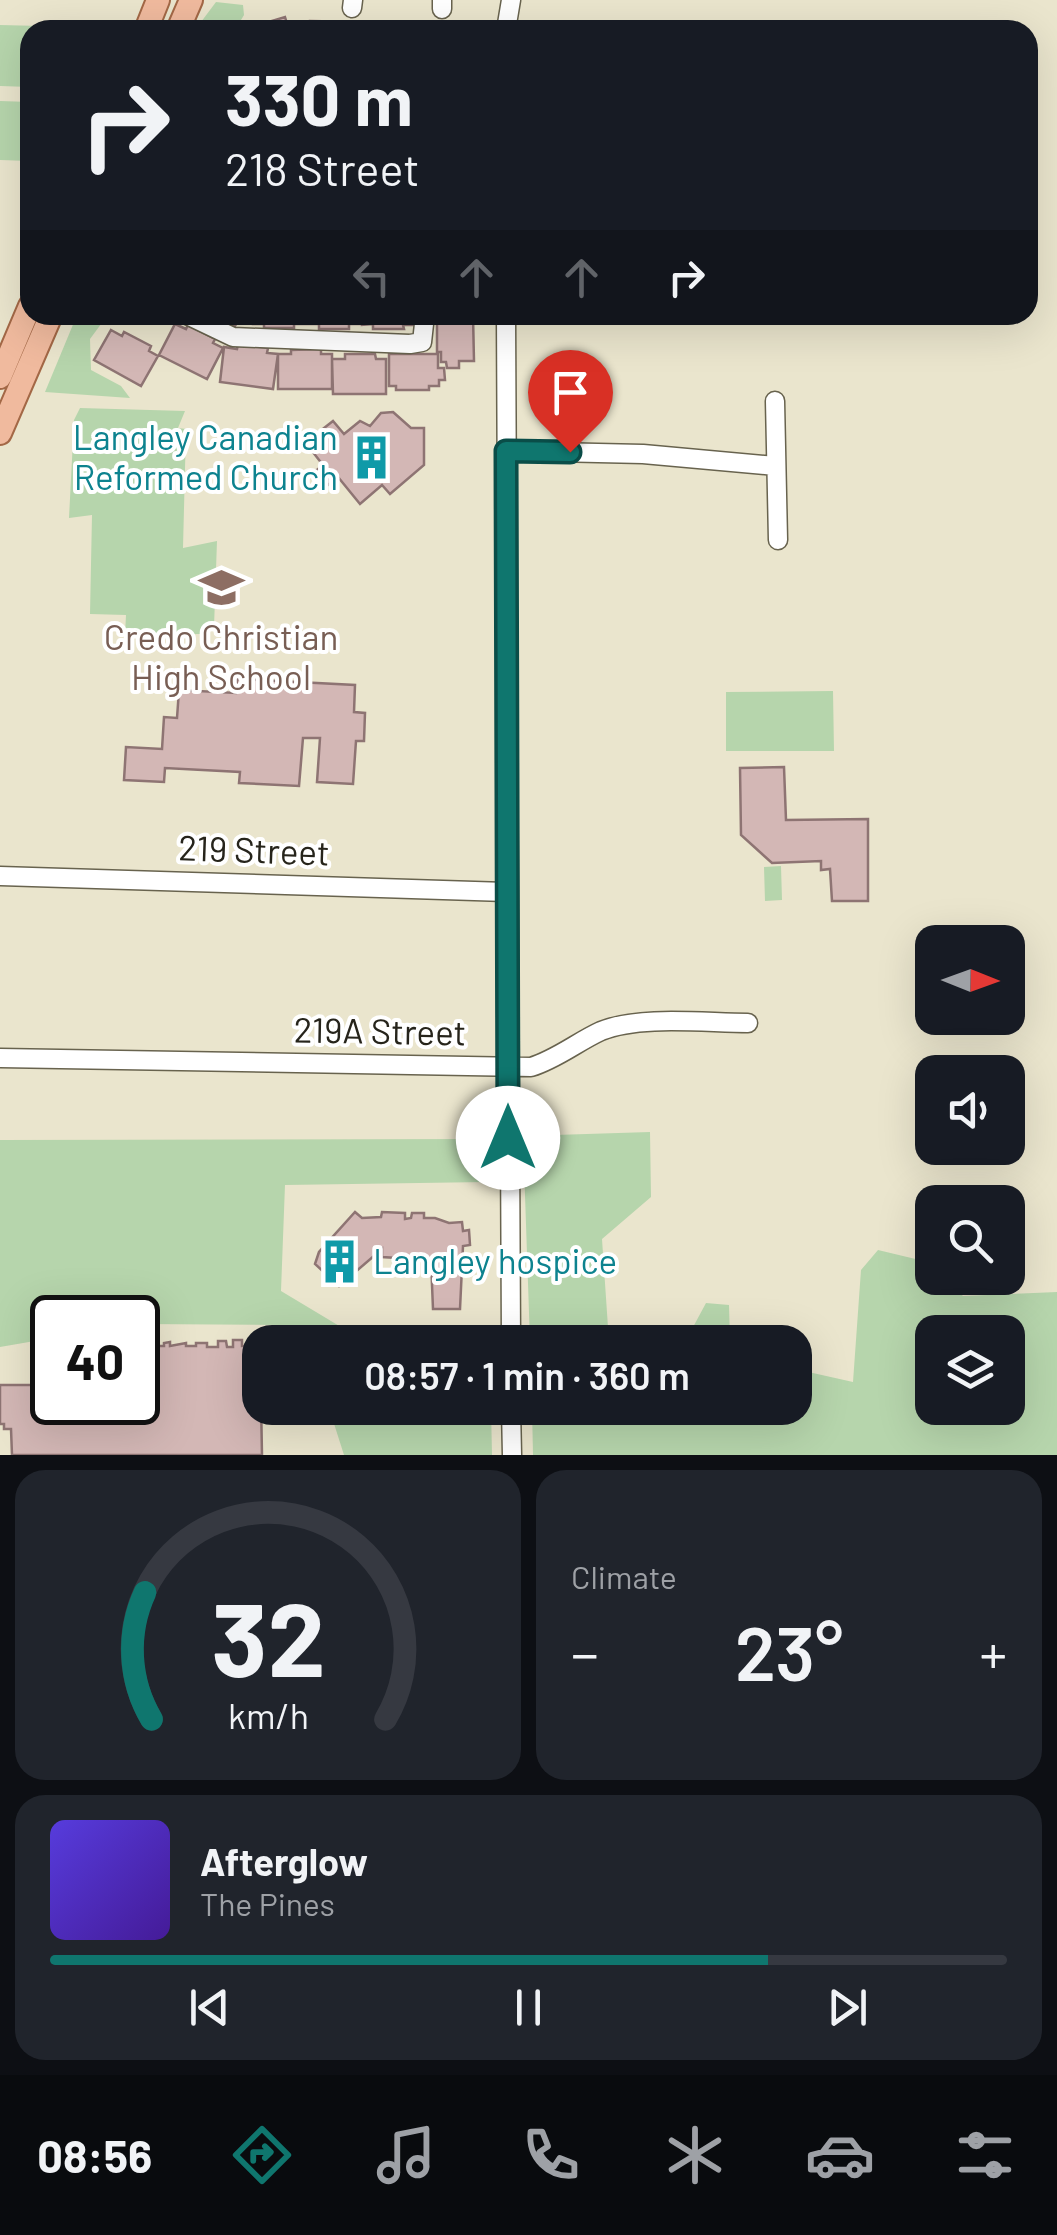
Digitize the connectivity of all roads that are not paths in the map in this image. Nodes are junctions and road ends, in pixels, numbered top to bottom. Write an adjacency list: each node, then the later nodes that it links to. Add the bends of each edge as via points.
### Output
1 (22, 325): 6 (main road)
2 (47, 325): 8 (main road)
3 (208, 325): 4 (street, via 233,337 410,344 422,342)
4 (424, 325)
5 (506, 325): 9 (street)
6 (0, 377)
7 (776, 401): 10 (street)
8 (0, 433)
9 (506, 451): 10 (street); 13 (street)
10 (775, 466): 11 (street)
11 (778, 540)
12 (0, 876): 13 (street, 219 Street)
13 (506, 892): 16 (street)
14 (748, 1023): 16 (street, 219A Street, via 624,1024 546,1062)
15 (0, 1058): 16 (street, 219A Street)
16 (508, 1067): 17 (street)
17 (510, 1325)
18 (511, 1425): 19 (street)
19 (512, 1455)

